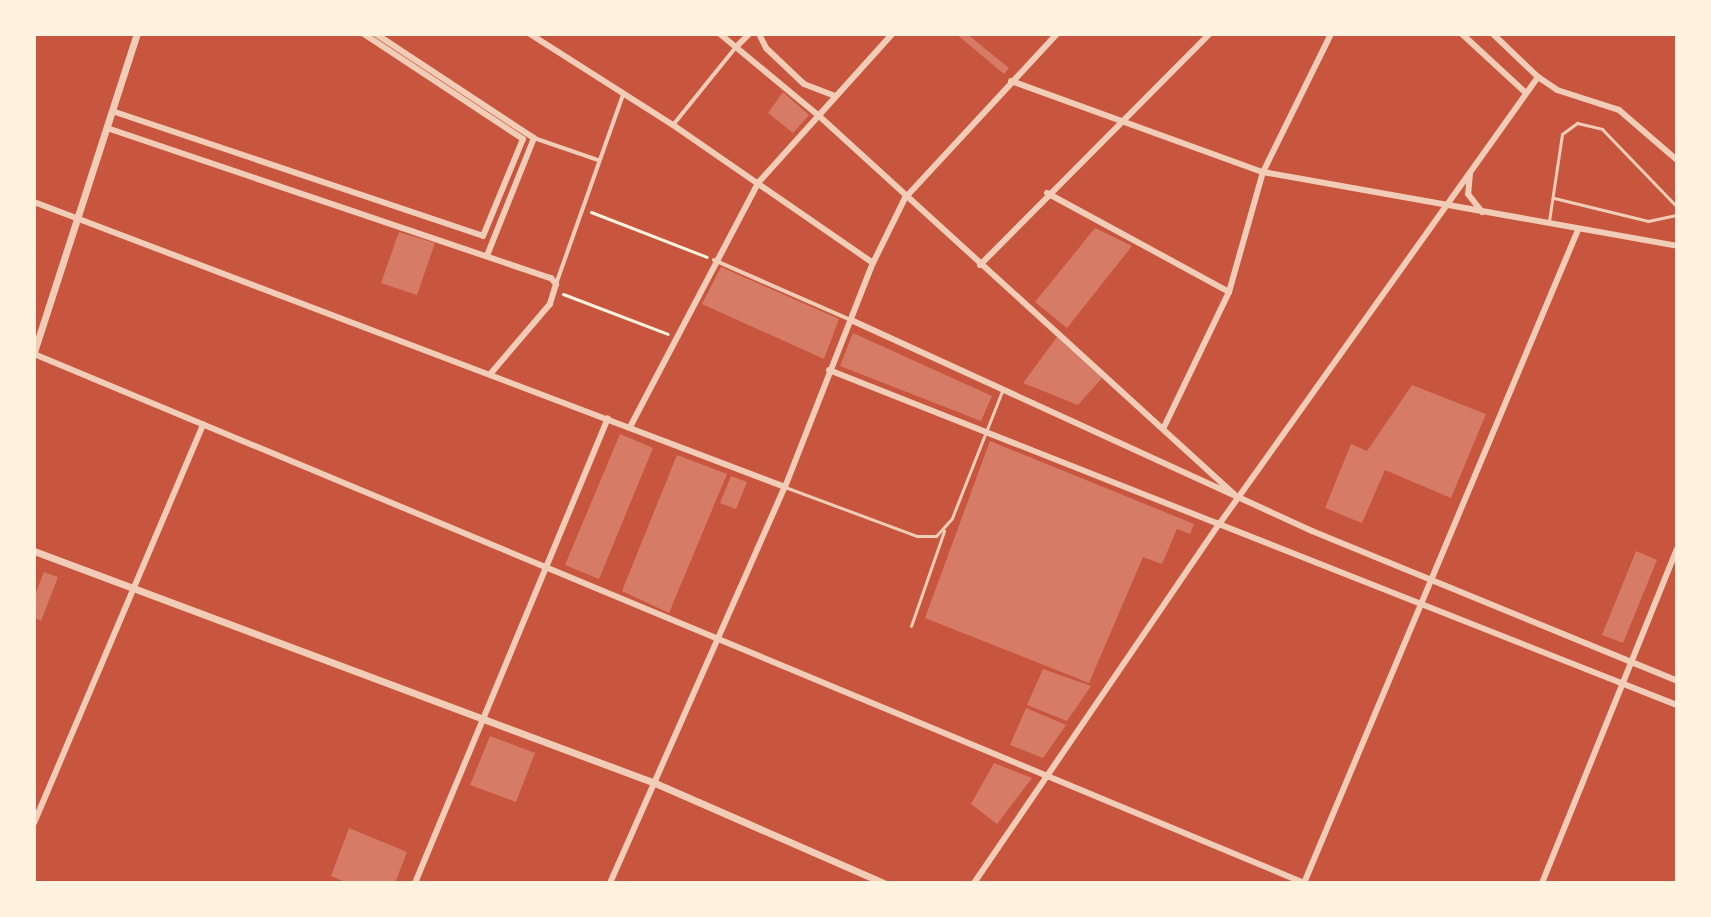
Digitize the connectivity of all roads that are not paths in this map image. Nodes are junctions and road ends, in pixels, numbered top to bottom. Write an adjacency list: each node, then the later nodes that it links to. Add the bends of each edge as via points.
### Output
1 (137, 34): 22 (street)
2 (365, 34): 18 (street)
3 (376, 34): 17 (street)
4 (530, 34): 20 (street)
5 (720, 34): 14 (street)
6 (749, 34): 14 (street)
7 (759, 34): 21 (street, via 766,48 804,84)
8 (892, 34): 21 (street)
9 (1057, 34): 16 (street)
10 (1209, 34): 24 (street)
11 (1331, 34): 34 (street)
12 (1462, 34): 19 (street)
13 (1493, 34): 15 (street)
14 (736, 47): 23 (street); 25 (street)
15 (1538, 77): 19 (street); 31 (street, via 1557,90 1619,110)
16 (1011, 81): 24 (street); 40 (street)
17 (452, 82): 18 (street); 27 (street)
18 (444, 87): 28 (street)
19 (1526, 93): 33 (street)
20 (623, 95): 25 (street); 30 (street)
21 (836, 96): 23 (street)
22 (115, 112): 26 (street); 29 (street)
23 (818, 115): 35 (street); 40 (street)
24 (1116, 123): 34 (street); 39 (street)
25 (673, 125): 35 (street)
26 (110, 129): 32 (street); 48 (street)
27 (534, 138): 28 (street); 30 (street); 38 (street)
28 (523, 139): 37 (street)
29 (221, 146): 32 (street); 36 (street)
30 (598, 160): 58 (street)
31 (1677, 160)
32 (215, 162): 42 (street)
33 (1471, 169): 44 (street); 46 (street, via 1468,194)
34 (1263, 172): 44 (street); 59 (street)
35 (758, 183): 55 (street); 56 (street)
36 (331, 185): 42 (street); 51 (street)
37 (502, 190): 38 (street); 51 (street)
38 (512, 193): 54 (street)
39 (1047, 193): 57 (street); 59 (street)
40 (905, 198): 56 (street); 57 (street)
41 (1554, 198): 45 (lane, via 1562,134 1577,123 1602,129); 47 (lane, via 1648,221); 49 (lane)
42 (326, 201): 53 (street)
43 (34, 202): 48 (street)
44 (1444, 204): 46 (street); 71 (street)
45 (1677, 207)
46 (1483, 213): 49 (street)
47 (1677, 215)
48 (79, 220): 61 (street); 63 (street)
49 (1548, 224): 50 (street)
50 (1578, 230): 52 (street); 77 (street)
51 (483, 236): 53 (street)
52 (1677, 246)
53 (478, 249): 54 (street)
54 (488, 253): 58 (street)
55 (714, 260): 60 (street); 67 (street)
56 (873, 263): 60 (street)
57 (980, 265): 68 (street)
58 (554, 284): 63 (street, via 543,314)
59 (1229, 292): 68 (street)
60 (851, 320): 62 (street); 64 (street)
61 (34, 353): 66 (street)
62 (829, 370): 69 (street); 70 (street)
63 (491, 373): 65 (street)
64 (1003, 388): 69 (lane); 71 (street)
65 (608, 418): 67 (street); 76 (street)
66 (203, 424): 76 (street); 78 (street)
67 (630, 427): 70 (street)
68 (1164, 427): 71 (street)
69 (985, 434): 72 (street); 73 (lane)
70 (785, 487): 73 (lane, via 917,536); 81 (street)
71 (1240, 499): 72 (street); 77 (street)
72 (1220, 523): 79 (street); 87 (street)
73 (945, 530): 80 (lane)
74 (1677, 549): 82 (street)
75 (34, 551): 78 (street)
76 (546, 565): 81 (street); 86 (street)
77 (1431, 579): 79 (street); 82 (street)
78 (135, 589): 86 (street); 89 (street)
79 (1422, 600): 84 (street); 94 (street)
80 (911, 626)
81 (715, 640): 87 (street); 88 (street)
82 (1631, 663): 83 (street); 84 (street)
83 (1677, 681)
84 (1624, 683): 85 (street); 95 (street)
85 (1677, 705)
86 (483, 716): 88 (street); 90 (street)
87 (1048, 774): 93 (street); 94 (street)
88 (655, 783): 91 (street); 92 (street)
89 (34, 823)
90 (415, 883)
91 (610, 883)
92 (884, 883)
93 (974, 883)
94 (1304, 883)
95 (1542, 883)

